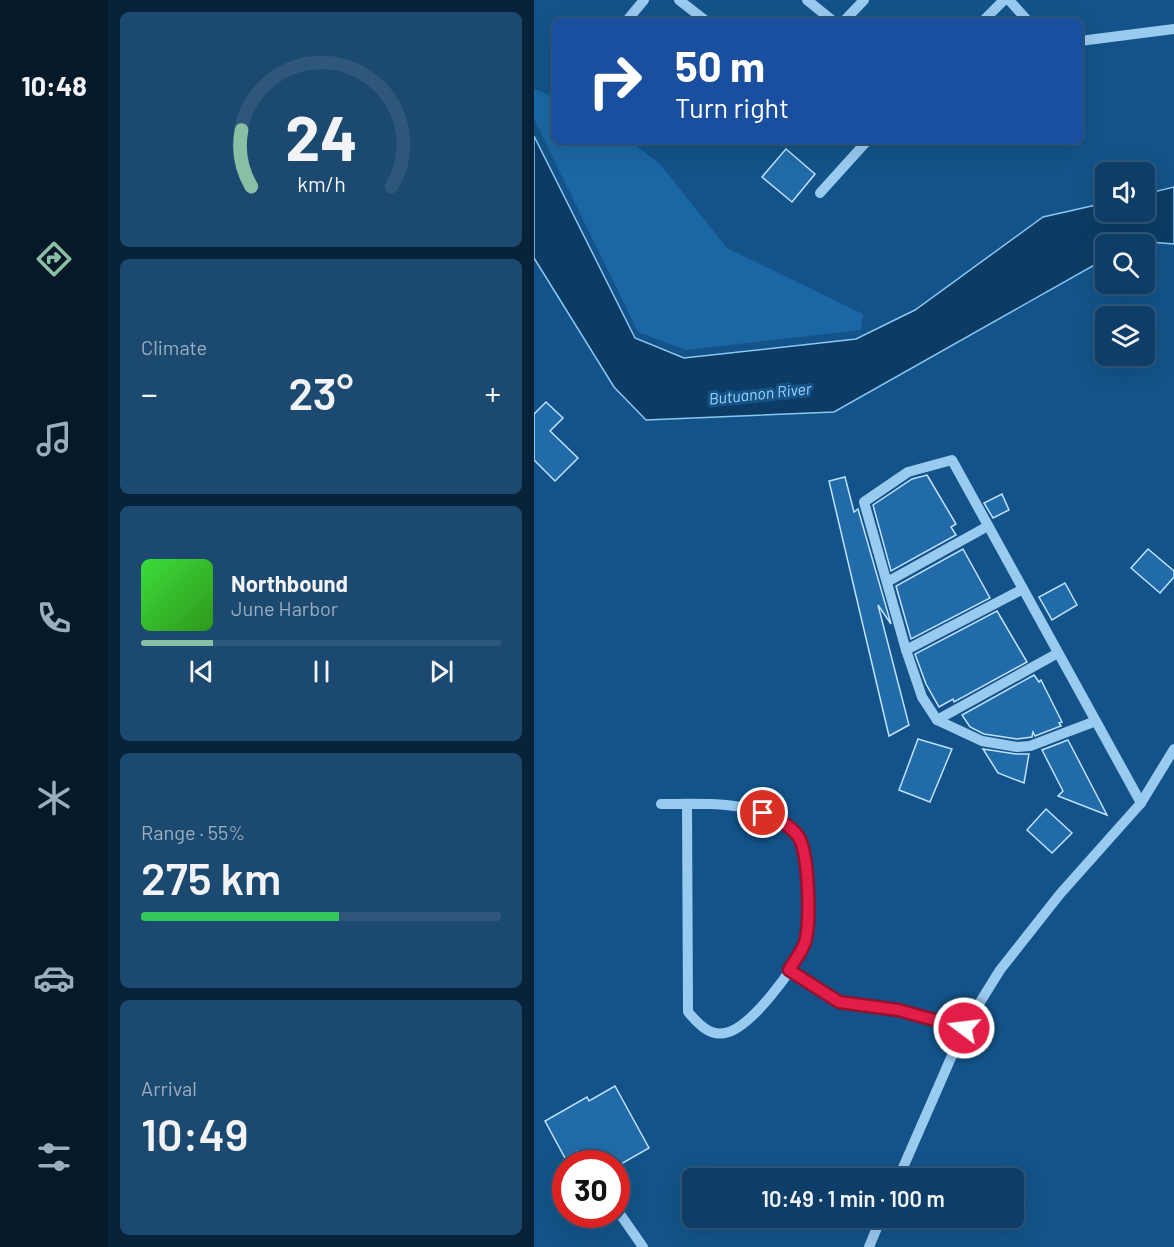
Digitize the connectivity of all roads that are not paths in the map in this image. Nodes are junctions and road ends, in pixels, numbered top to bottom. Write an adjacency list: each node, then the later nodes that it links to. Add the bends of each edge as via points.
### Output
1 (644, 0): 7 (street)
2 (679, 0): 8 (street)
3 (807, 0): 9 (street)
4 (864, 0): 10 (street)
5 (1004, 0): 11 (street)
6 (1009, 0): 12 (street)
7 (629, 18)
8 (702, 18)
9 (829, 18)
10 (847, 18)
11 (986, 18)
12 (1025, 18)
13 (1174, 29): 14 (street)
14 (1083, 41)
15 (864, 144): 16 (street)
16 (820, 193)
17 (988, 526): 18 (street); 18 (street, via 952,460 908,472 864,502); 19 (street)
18 (886, 582): 20 (street)
19 (1023, 589): 20 (street); 21 (street)
20 (906, 650): 22 (street, via 922,697)
21 (1058, 653): 22 (street); 23 (street)
22 (937, 720): 23 (street, via 982,741 1017,747 1030,746)
23 (1096, 721): 25 (street)
24 (1174, 749): 25 (street)
25 (1141, 803): 29 (street, via 1000,970)
26 (661, 804): 27 (street)
27 (687, 804): 28 (street, via 747,808 779,819 799,837 807,872 809,923 805,944); 28 (street, via 688,1012 705,1030 715,1033 744,1026)
28 (789, 970): 29 (street, via 839,1002 898,1010)
29 (964, 1028): 30 (street)
30 (903, 1168)
31 (630, 1228): 33 (street)
32 (877, 1228): 34 (street)
33 (643, 1247)
34 (869, 1247)

